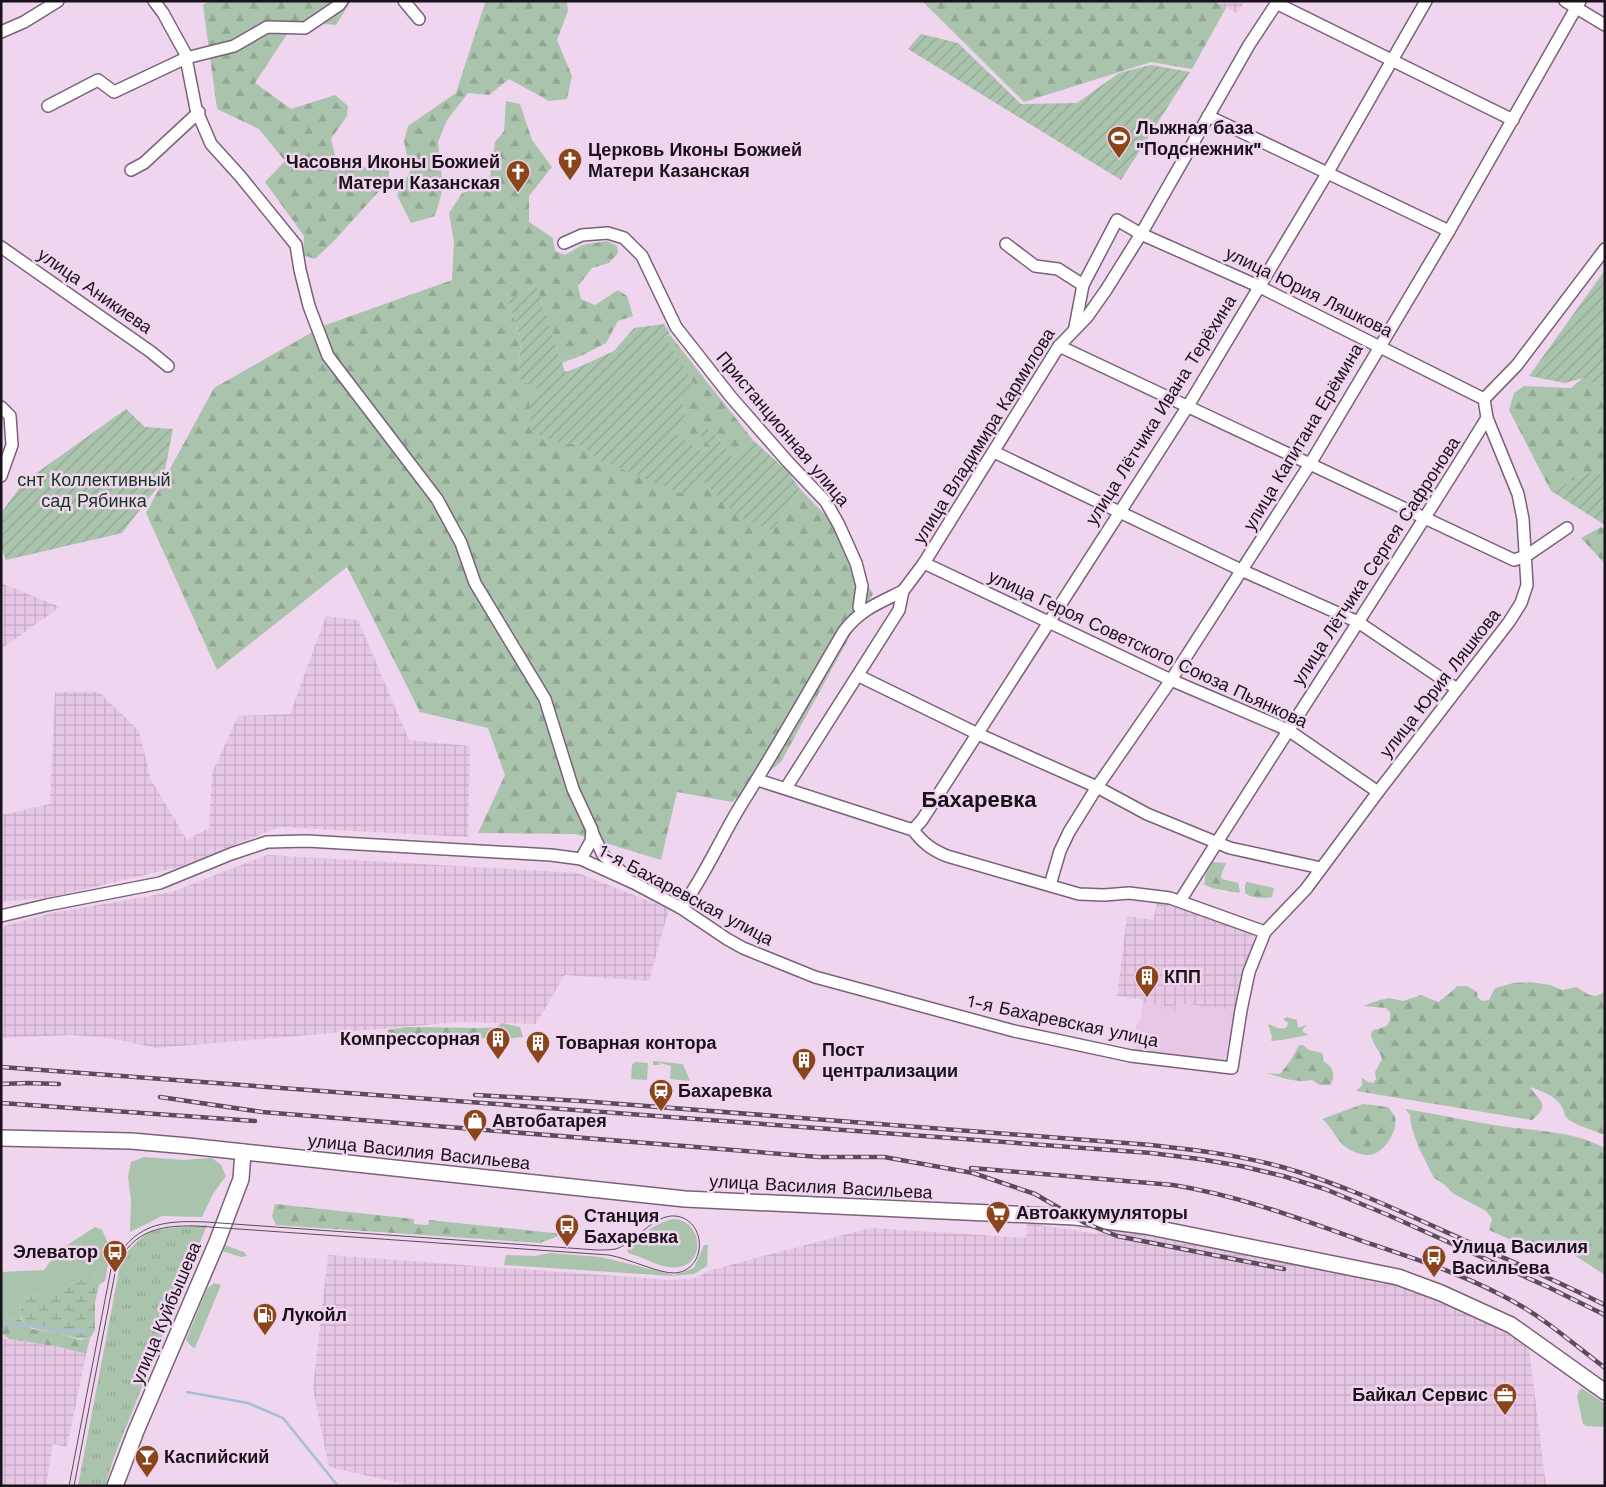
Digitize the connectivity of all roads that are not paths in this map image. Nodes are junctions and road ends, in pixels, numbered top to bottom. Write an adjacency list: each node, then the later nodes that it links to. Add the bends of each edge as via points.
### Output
1 (58, 1): 11 (street)
2 (154, 1): 12 (street)
3 (342, 1): 12 (street, via 305,28 267,27 234,46)
4 (404, 1): 9 (street)
5 (1426, 1): 13 (street, улица Лётчика Ивана Терёхина)
6 (1565, 1): 8 (street)
7 (1277, 2): 13 (street); 16 (street, улица Владимира Кармилова)
8 (1578, 4): 10 (street); 17 (street, улица Капитана Ерёмина)
9 (418, 18)
10 (1605, 24)
11 (1, 32)
12 (186, 58): 14 (street, via 114,92 98,80); 15 (street)
13 (1392, 62): 17 (street); 19 (street, улица Лётчика Ивана Терёхина)
14 (48, 106)
15 (199, 112): 18 (street, via 144,163); 59 (street, via 211,144 296,246 309,306 328,356 436,499 461,543 475,583 545,699 573,789)
16 (1208, 116): 19 (street); 21 (street, улица Владимира Кармилова)
17 (1513, 120): 20 (street, улица Капитана Ерёмина)
18 (130, 170)
19 (1328, 172): 20 (street); 27 (street, улица Лётчика Ивана Терёхина)
20 (1449, 231): 29 (street, улица Капитана Ерёмина)
21 (1141, 234): 26 (street, улица Юрия Ляшкова, via 1117,220); 27 (street, улица Юрия Ляшкова); 28 (street, улица Владимира Кармилова, via 1087,317)
22 (564, 243): 47 (street, Пристанционная улица, via 608,232 624,238 642,256 676,327 732,397 826,502 856,563 862,586 859,607)
23 (1006, 244): 26 (street, via 1036,266 1058,269)
24 (1, 247): 31 (street, улица Аникиева)
25 (1605, 249): 32 (street, via 1517,365)
26 (1083, 285): 28 (street)
27 (1258, 286): 29 (street, улица Юрия Ляшкова); 33 (street, улица Лётчика Ивана Терёхина)
28 (1075, 327): 30 (street, улица Владимира Кармилова)
29 (1379, 345): 32 (street, улица Юрия Ляшкова); 38 (street, улица Капитана Ерёмина)
30 (1059, 346): 33 (street); 37 (street, улица Владимира Кармилова)
31 (168, 366)
32 (1484, 399): 35 (street)
33 (1188, 406): 38 (street); 40 (street, улица Лётчика Ивана Терёхина)
34 (1, 407): 36 (street, via 10,416 12,444)
35 (1487, 418): 41 (street, улица Лётчика Сергея Сафронова); 43 (street, улица Юрия Ляшкова, via 1518,494)
36 (6, 448): 39 (street)
37 (994, 452): 40 (street); 44 (street, улица Владимира Кармилова)
38 (1310, 464): 41 (street); 45 (street, улица Капитана Ерёмина)
39 (1, 476)
40 (1119, 513): 45 (street); 48 (street, улица Лётчика Ивана Терёхина)
41 (1426, 518): 43 (street, via 1514,560); 49 (street, улица Лётчика Сергея Сафронова)
42 (1567, 528): 43 (street)
43 (1526, 556): 52 (street, улица Юрия Ляшкова, via 1527,585 1521,604)
44 (924, 563): 46 (street, улица Владимира Кармилова); 48 (street, улица Героя Советского Союза Пьянкова)
45 (1241, 570): 49 (street); 51 (street, улица Капитана Ерёмина)
46 (902, 591): 47 (street); 50 (street, улица Владимира Кармилова, via 899,610)
47 (865, 610): 55 (street, via 844,631)
48 (1049, 622): 51 (street, улица Героя Советского Союза Пьянкова); 54 (street, улица Лётчика Ивана Терёхина)
49 (1358, 622): 52 (street); 53 (street, улица Лётчика Сергея Сафронова)
50 (859, 676): 54 (street); 57 (street, улица Владимира Кармилова)
51 (1171, 680): 53 (street, улица Героя Советского Союза Пьянкова); 56 (street, улица Капитана Ерёмина)
52 (1457, 689): 58 (street, улица Юрия Ляшкова)
53 (1288, 730): 58 (street, улица Героя Советского Союза Пьянкова); 61 (street, улица Лётчика Сергея Сафронова)
54 (978, 734): 56 (street); 60 (street, улица Лётчика Ивана Терёхина)
55 (758, 780): 57 (street); 67 (street)
56 (1097, 786): 61 (street, via 1147,814); 65 (street, улица Капитана Ерёмина, via 1063,843)
57 (786, 788): 60 (street)
58 (1378, 792): 63 (street, улица Юрия Ляшкова)
59 (592, 830): 62 (street, via 591,841); 64 (street, via 603,855)
60 (913, 830): 65 (street, via 921,841 941,853)
61 (1216, 843): 63 (street, via 1243,852); 66 (street, улица Лётчика Сергея Сафронова)
62 (581, 860): 64 (street, 1-я Бахаревская улица); 68 (street, 1-я Бахаревская улица, via 551,855 306,841 267,842 160,883)
63 (1321, 868): 69 (street, улица Юрия Ляшкова, via 1296,901)
64 (634, 883): 67 (street, 1-я Бахаревская улица)
65 (1050, 885): 66 (street, via 1087,895 1142,894)
66 (1180, 901): 69 (street)
67 (681, 908): 69 (street, 1-я Бахаревская улица, via 743,948 839,984 1014,1031 1096,1049 1232,1068 1247,980)
68 (1, 916)
69 (1264, 932)
70 (1, 1138): 71 (main road, улица Василия Васильева, via 131,1141)
71 (243, 1152): 72 (main road, улица Василия Васильева, via 685,1199 1075,1217 1138,1225 1398,1277 1511,1325); 73 (main road, улица Куйбышева, via 241,1179 217,1242)
72 (1605, 1392)
73 (115, 1486)

